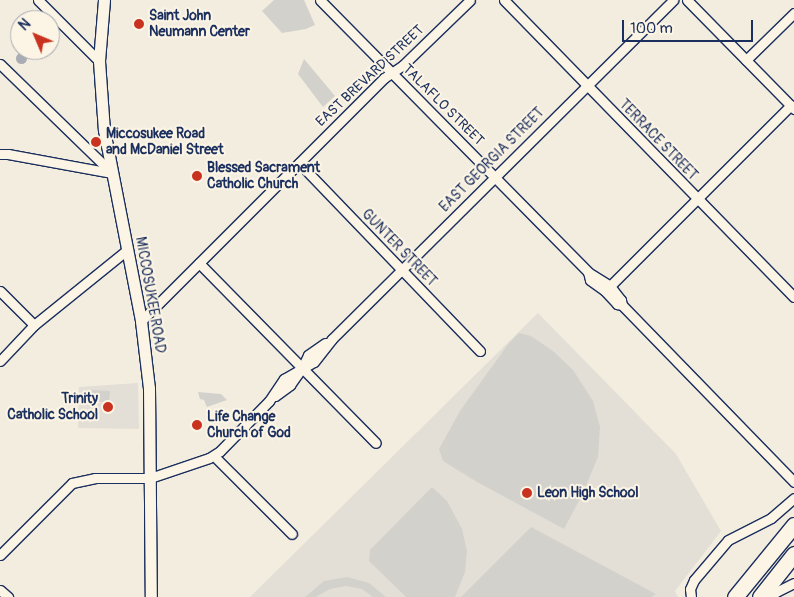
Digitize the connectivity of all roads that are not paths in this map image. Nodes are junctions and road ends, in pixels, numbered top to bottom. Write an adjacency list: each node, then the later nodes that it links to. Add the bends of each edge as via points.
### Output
1 (38, 0): 10 (street)
2 (104, 0): 10 (street, MICCOSUKEE ROAD)
3 (320, 0): 12 (street, TALAFLO STREET)
4 (470, 0): 12 (street, EAST BREVARD STREET)
5 (504, 0): 13 (street, TERRACE STREET)
6 (672, 0): 13 (street, EAST GEORGIA STREET)
7 (687, 0): 9 (street)
8 (794, 14): 9 (street)
9 (746, 60): 14 (street)
10 (99, 61): 17 (street, MICCOSUKEE ROAD, via 104,130)
11 (0, 64): 17 (street)
12 (392, 73): 16 (street, EAST BREVARD STREET); 18 (street, TALAFLO STREET)
13 (586, 86): 18 (street, EAST GEORGIA STREET); 19 (street, TERRACE STREET)
14 (792, 107): 19 (street)
15 (0, 154): 17 (street)
16 (299, 163): 21 (street, EAST BREVARD STREET); 22 (street, GUNTER STREET)
17 (112, 173): 20 (street, MICCOSUKEE ROAD)
18 (495, 177): 22 (street, EAST GEORGIA STREET); 23 (street, TALAFLO STREET, via 588,272 590,280)
19 (696, 199): 23 (street); 25 (street, TERRACE STREET)
20 (127, 250): 26 (street, MICCOSUKEE ROAD); 27 (street)
21 (199, 263): 26 (street, EAST BREVARD STREET); 30 (street)
22 (401, 270): 28 (street, GUNTER STREET); 30 (street, EAST GEORGIA STREET, via 332,339 314,362)
23 (608, 288): 34 (street, TALAFLO STREET, via 617,304 622,305)
24 (0, 291): 27 (street)
25 (794, 297)
26 (141, 321): 33 (street, MICCOSUKEE ROAD, via 149,390)
27 (34, 326): 29 (street)
28 (480, 351)
29 (0, 361)
30 (302, 368): 31 (street); 32 (street, EAST GEORGIA STREET, via 290,385 269,401)
31 (376, 443)
32 (214, 456): 33 (street, EAST GEORGIA STREET); 37 (street)
33 (150, 478): 39 (street, EAST GEORGIA STREET, via 95,478 72,483); 44 (street, MICCOSUKEE ROAD)
34 (794, 482)
35 (794, 498): 45 (street, via 771,518 728,540 694,580)
36 (794, 526): 46 (main road)
37 (292, 534)
38 (794, 554): 42 (main road)
39 (0, 555)
40 (794, 583): 42 (street)
41 (0, 590): 43 (street)
42 (760, 596)
43 (8, 597)
44 (150, 597)
45 (691, 597)
46 (735, 597)

